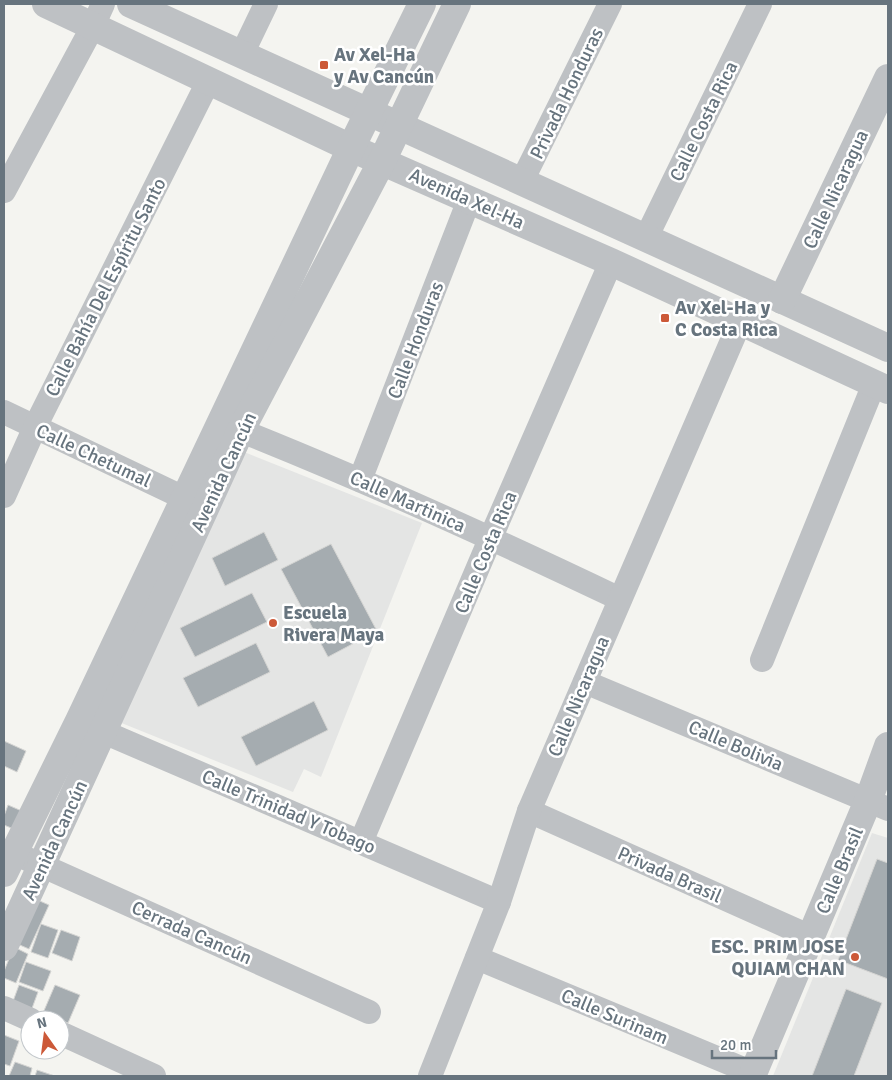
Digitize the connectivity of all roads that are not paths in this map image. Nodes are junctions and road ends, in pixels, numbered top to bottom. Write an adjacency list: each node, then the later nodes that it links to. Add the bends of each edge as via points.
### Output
1 (46, 4): 8 (street, Avenida Xel-Ha)
2 (131, 4): 9 (street, Avenida Xel-Ha)
3 (266, 4): 9 (street)
4 (422, 4): 12 (street, Avenida Cancún)
5 (457, 4): 13 (street, Avenida Cancún)
6 (610, 4): 16 (street, Privada Honduras)
7 (760, 4): 19 (street, Calle Costa Rica)
8 (98, 15): 11 (street, Avenida Xel-Ha); 17 (street)
9 (242, 54): 12 (street, Avenida Xel-Ha)
10 (888, 78): 21 (street, Calle Nicaragua)
11 (208, 80): 14 (street, Avenida Xel-Ha); 27 (street, Calle Bahía Del Espíritu Santo)
12 (370, 112): 13 (street, Avenida Xel-Ha); 14 (street, Avenida Cancún)
13 (398, 126): 15 (street, Avenida Cancún); 16 (street, Avenida Xel-Ha)
14 (351, 148): 15 (street, Avenida Xel-Ha); 26 (street, Avenida Cancún)
15 (382, 161): 18 (street, Avenida Xel-Ha); 26 (street, Avenida Cancún)
16 (522, 181): 19 (street, Avenida Xel-Ha)
17 (4, 191)
18 (469, 200): 20 (street, Avenida Xel-Ha); 28 (street, Calle Honduras)
19 (646, 238): 21 (street, Avenida Xel-Ha)
20 (611, 262): 22 (street, Avenida Xel-Ha); 31 (street, Calle Costa Rica)
21 (782, 300): 23 (street, Avenida Xel-Ha)
22 (740, 322): 24 (street, Avenida Xel-Ha); 32 (street, Calle Nicaragua)
23 (888, 348)
24 (881, 387): 33 (street)
25 (4, 412): 27 (street, Calle Chetumal)
26 (231, 426): 28 (street, Calle Martinica); 30 (street, Avenida Cancún); 36 (street, Avenida Cancún)
27 (35, 427): 29 (street, Calle Bahía Del Espíritu Santo); 30 (street, Calle Chetumal)
28 (360, 480): 31 (street, Calle Martinica)
29 (4, 496)
30 (184, 498): 35 (street, Avenida Cancún)
31 (491, 537): 32 (street, Calle Martinica); 40 (street, Calle Costa Rica)
32 (620, 599): 34 (street, Calle Nicaragua)
33 (762, 660)
34 (585, 682): 38 (street, Calle Bolivia); 39 (street, Calle Nicaragua)
35 (79, 721): 36 (street, Calle Trinidad Y Tobago); 41 (street, Avenida Cancún)
36 (103, 733): 40 (street, Calle Trinidad Y Tobago); 42 (street, Avenida Cancún)
37 (888, 746): 38 (street, Calle Brasil)
38 (878, 805): 44 (street, Calle Brasil)
39 (529, 811): 43 (street, Calle Nicaragua); 44 (street, Privada Brasil)
40 (361, 842): 43 (street, Calle Trinidad Y Tobago)
41 (9, 863): 42 (street, Cerrada Cancún)
42 (42, 866): 45 (street, Avenida Cancún); 48 (street, Cerrada Cancún)
43 (499, 902): 46 (street, Calle Nicaragua)
44 (811, 937): 51 (street, Calle Brasil)
45 (4, 947)
46 (477, 958): 51 (street, Calle Surinam); 53 (street, Calle Nicaragua)
47 (4, 1008): 49 (street)
48 (369, 1012)
49 (20, 1015)
50 (70, 1038): 52 (street)
51 (752, 1075)
52 (154, 1076)
53 (430, 1076)

